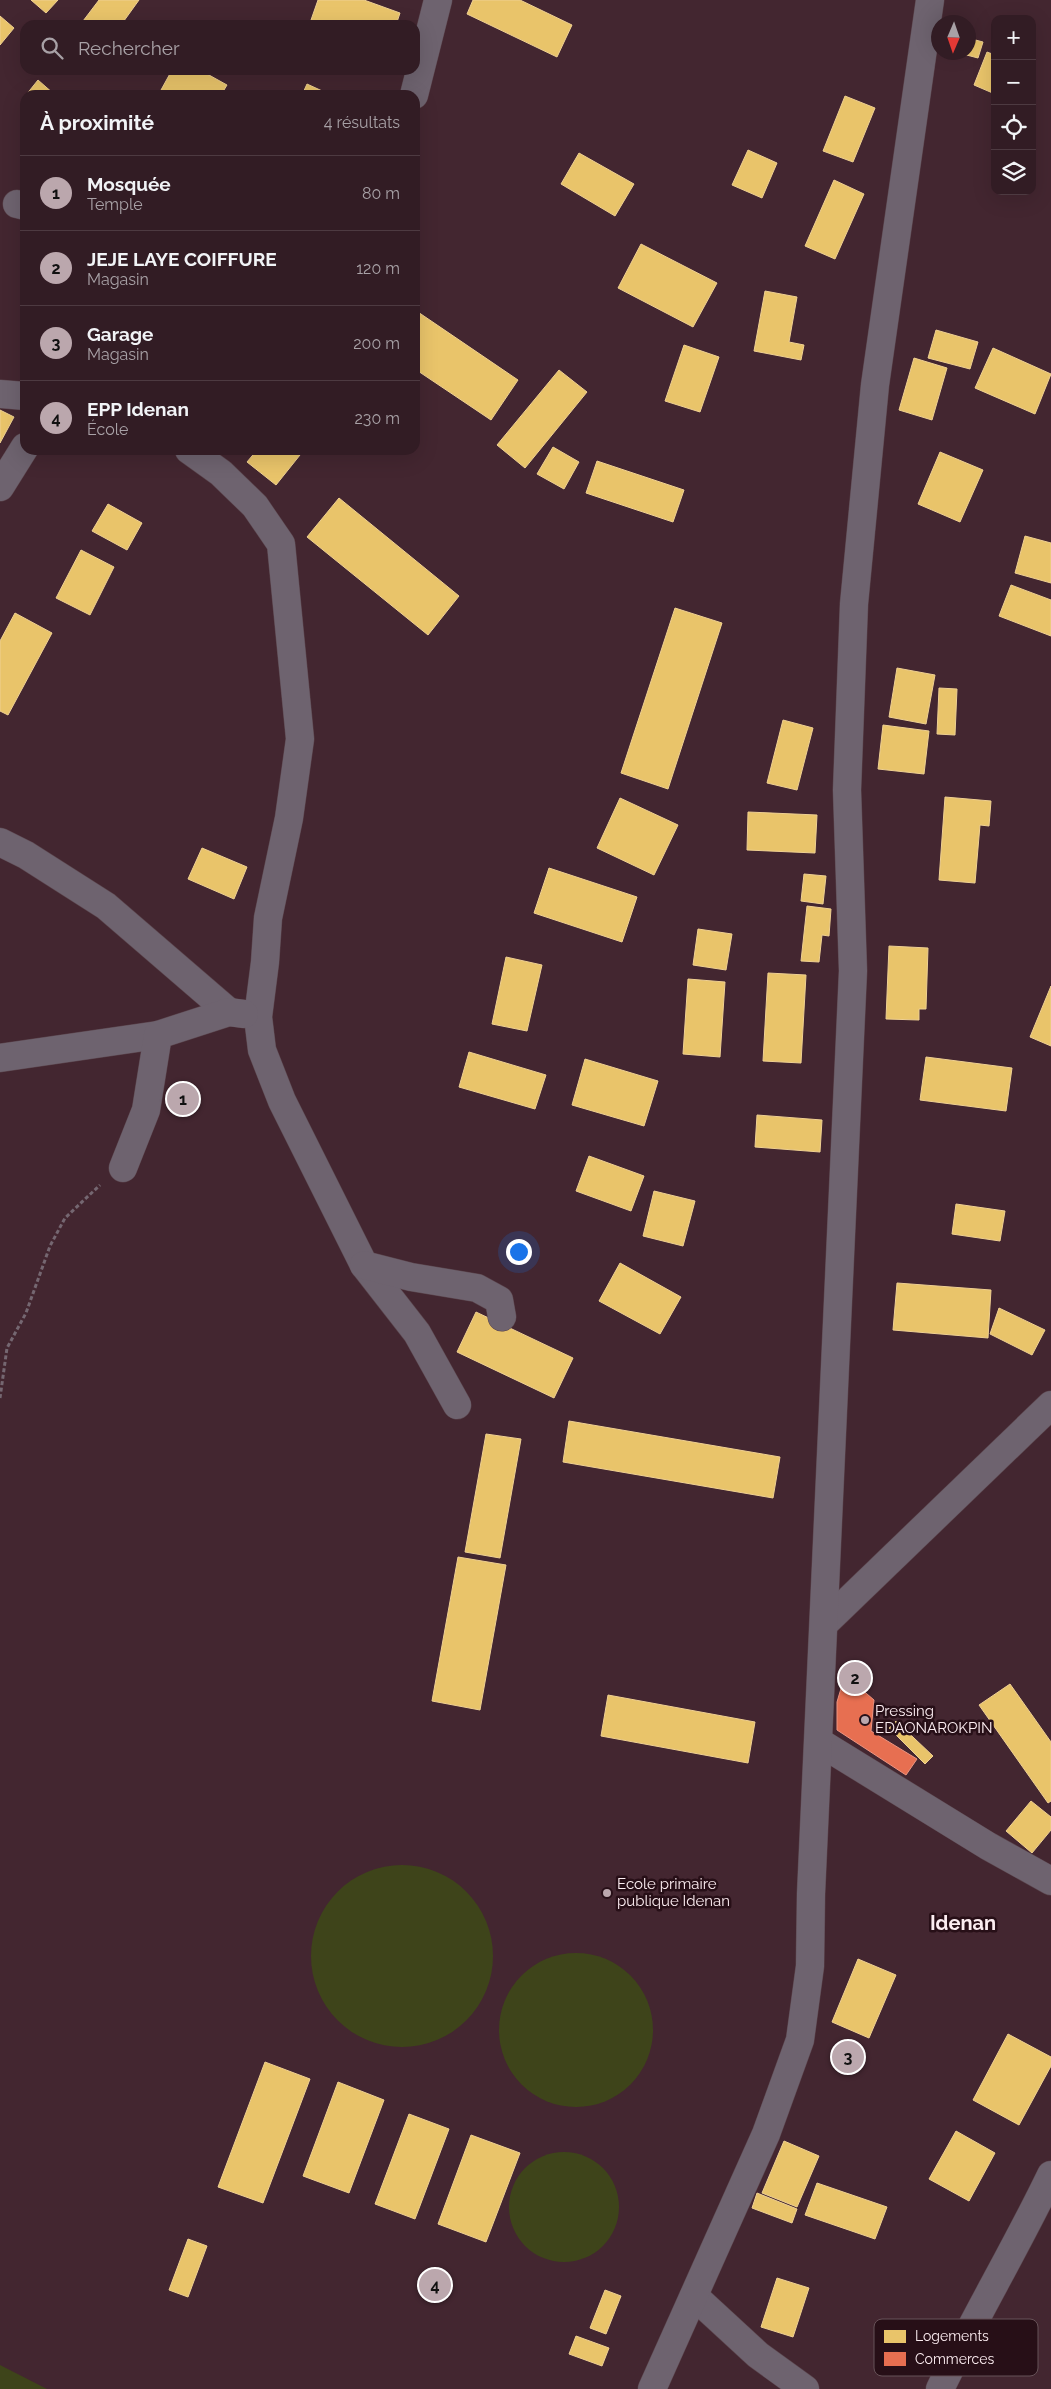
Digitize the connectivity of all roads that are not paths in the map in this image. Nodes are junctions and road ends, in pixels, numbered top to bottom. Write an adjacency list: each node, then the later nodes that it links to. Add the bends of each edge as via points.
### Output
1 (438, 0): 3 (street)
2 (930, 0): 21 (street, via 875,385 854,604 847,790 853,972)
3 (420, 71)
4 (419, 75): 5 (street)
5 (415, 90)
6 (0, 394): 7 (street)
7 (20, 396)
8 (20, 455): 10 (street)
9 (196, 455): 13 (street, via 221,473 255,506 281,544 300,740 289,818 268,918)
10 (0, 487)
11 (0, 842): 12 (street, via 106,906)
12 (229, 1012): 13 (street); 14 (street)
13 (258, 1017): 17 (street, via 262,1050 282,1101)
14 (158, 1035): 15 (street); 16 (street, via 146,1110)
15 (0, 1058)
16 (123, 1168)
17 (364, 1265): 18 (street, via 477,1288 499,1300); 19 (street, via 417,1333)
18 (502, 1317)
19 (457, 1405)
20 (1051, 1405): 21 (street)
21 (825, 1623): 22 (street)
22 (819, 1742): 23 (street); 25 (street, via 810,1966 800,2040 766,2134)
23 (1051, 1881)
24 (1051, 2175): 26 (street, via 1024,2231)
25 (694, 2296): 28 (street); 29 (street, via 758,2355)
26 (974, 2319)
27 (946, 2376): 30 (street)
28 (652, 2389)
29 (805, 2389)
30 (940, 2389)

